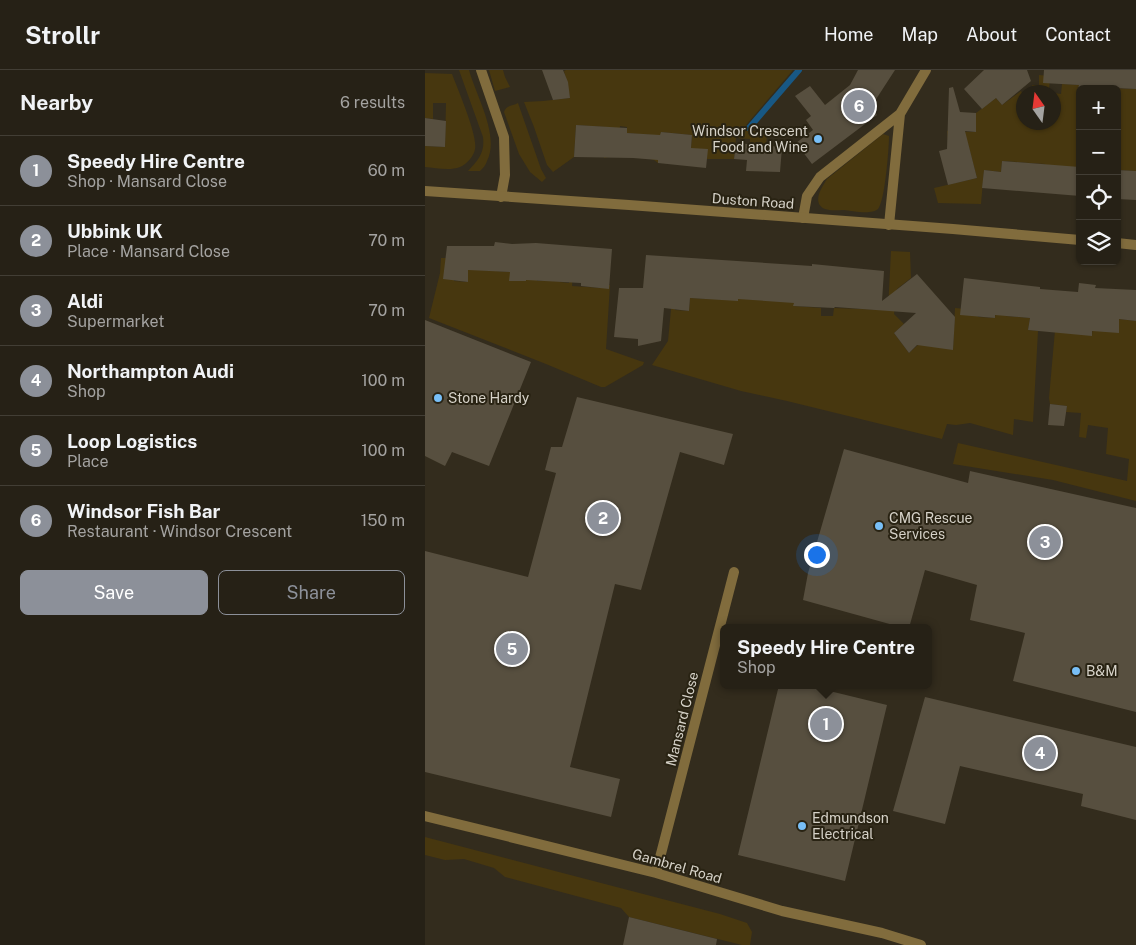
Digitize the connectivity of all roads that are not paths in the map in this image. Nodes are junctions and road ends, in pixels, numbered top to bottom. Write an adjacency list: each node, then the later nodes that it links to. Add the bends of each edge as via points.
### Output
1 (481, 70): 5 (street, via 504,137 505,175)
2 (926, 70): 3 (street)
3 (900, 114): 6 (street, via 820,176 807,196); 7 (street)
4 (425, 191): 5 (street, Duston Road)
5 (501, 197): 6 (street, Duston Road)
6 (803, 218): 7 (street, Duston Road)
7 (889, 225): 8 (street, Duston Road)
8 (1076, 240)
9 (1121, 243): 10 (street)
10 (1136, 244)
11 (734, 572): 12 (street, Mansard Close)
12 (721, 624)
13 (720, 626): 15 (street, Mansard Close)
14 (425, 816): 15 (street, Gambrel Road)
15 (656, 873): 16 (street, Gambrel Road, via 781,911 882,932)
16 (921, 945)

